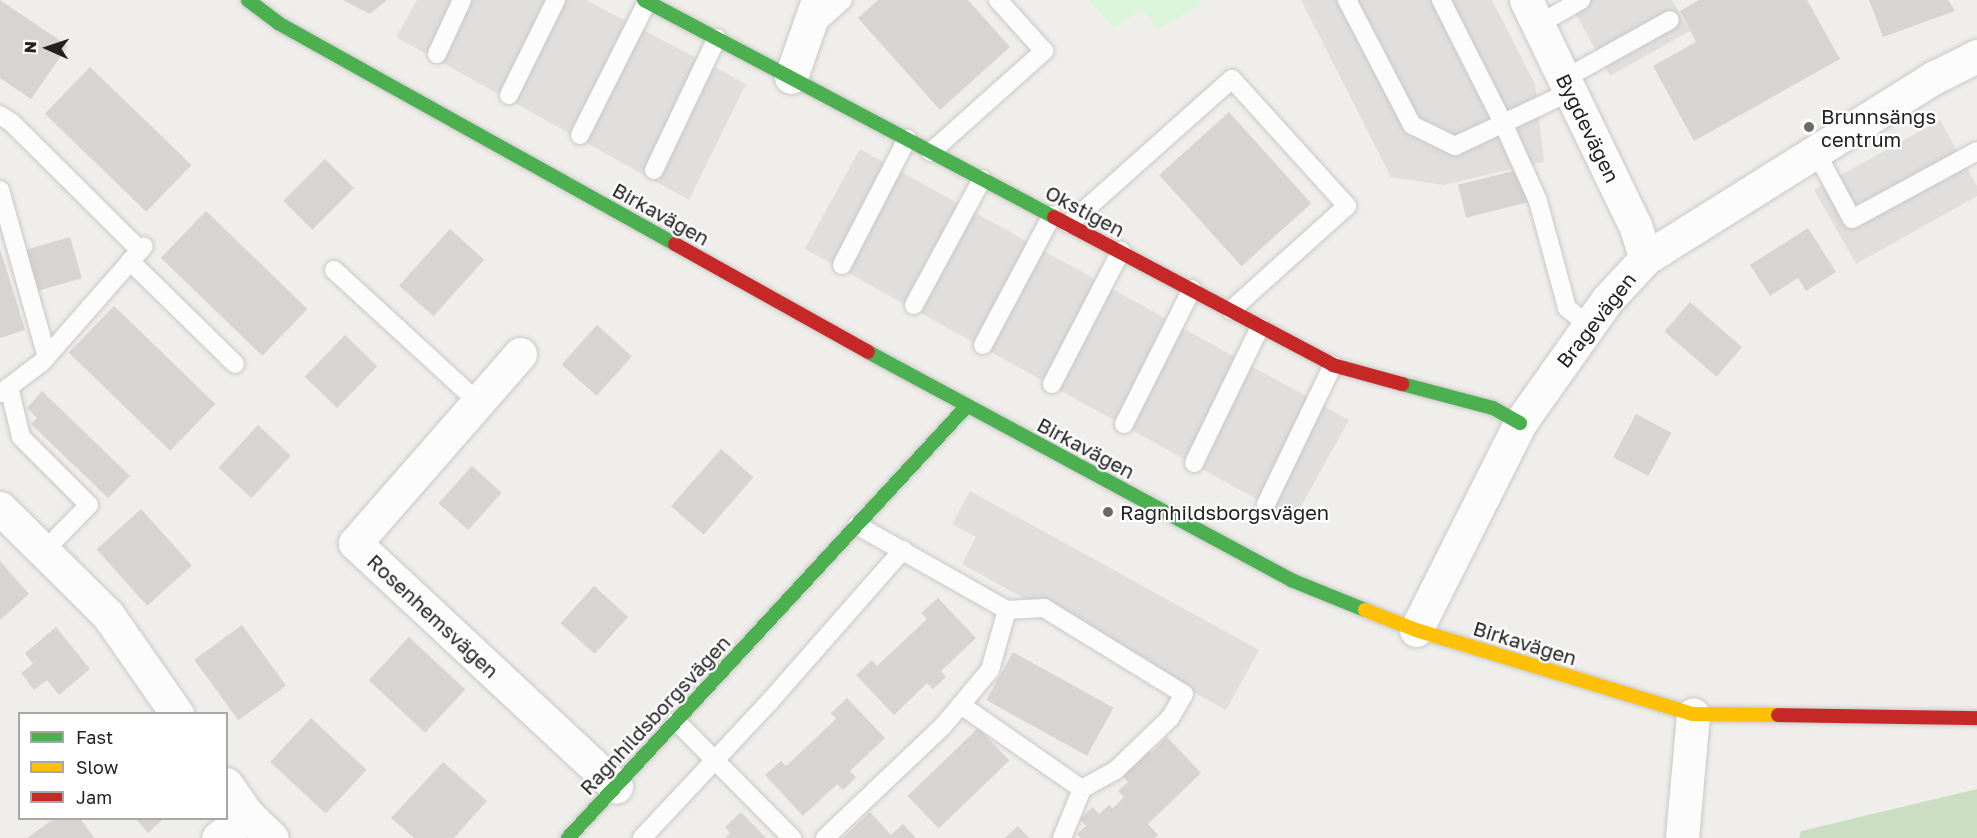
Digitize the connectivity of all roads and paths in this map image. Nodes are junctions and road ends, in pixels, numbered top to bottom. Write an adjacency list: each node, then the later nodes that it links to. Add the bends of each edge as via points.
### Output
1 (248, 0): 50 (street, Birkavägen, via 278,23)
2 (462, 0): 15 (lane)
3 (556, 0): 19 (lane)
4 (818, 0): 13 (street)
5 (843, 0): 13 (lane)
6 (998, 0): 25 (lane, via 1044,51)
7 (1347, 0): 21 (lane, via 1412,124 1455,146)
8 (1441, 0): 21 (lane)
9 (1581, 0): 11 (lane)
10 (646, 1): 14 (street, Okstigen); 22 (lane)
11 (1532, 12): 18 (street, Bygdevägen)
12 (1670, 20): 18 (lane)
13 (807, 32): 17 (street)
14 (717, 38): 17 (street, Okstigen); 27 (lane)
15 (437, 54)
16 (1977, 56): 26 (street, Bragevägen, via 1935,77)
17 (791, 77): 23 (street, Okstigen)
18 (1567, 85): 21 (lane); 34 (street, Bygdevägen, via 1635,225)
19 (509, 95)
20 (0, 115): 32 (lane)
21 (1503, 123): 40 (lane, via 1538,201 1567,309)
22 (580, 135)
23 (907, 139): 25 (street, Okstigen); 35 (lane)
24 (1977, 151): 26 (lane, via 1852,219)
25 (932, 152): 28 (street, Okstigen)
26 (1816, 152): 34 (street, Bragevägen)
27 (654, 170)
28 (982, 179): 30 (street, Okstigen); 38 (lane)
29 (0, 190): 44 (lane)
30 (1052, 215): 31 (street, Okstigen); 42 (lane)
31 (1069, 224): 33 (street, Okstigen); 39 (lane, via 1232,79 1347,206)
32 (138, 252): 44 (lane); 45 (lane)
33 (1121, 252): 37 (street, Okstigen); 47 (lane)
34 (1646, 258): 40 (street, Bragevägen)
35 (842, 265)
36 (334, 270): 49 (lane)
37 (1192, 289): 39 (street, Okstigen); 52 (lane)
38 (914, 305)
39 (1231, 310): 41 (street, Okstigen)
40 (1588, 326): 51 (street, Bragevägen)
41 (1260, 327): 46 (street, Okstigen); 53 (lane)
42 (983, 345)
43 (520, 354): 49 (street, Rosenhemsvägen)
44 (47, 357): 48 (lane)
45 (235, 363)
46 (1333, 365): 51 (street, Okstigen, via 1493,408); 54 (lane)
47 (1052, 384)
48 (5, 391): 58 (lane, via 21,436 89,505)
49 (479, 403): 67 (street, Rosenhemsvägen, via 355,543)
50 (966, 407): 56 (street, Ragnhildsborgsvägen); 60 (street, Birkavägen, via 1291,579)
51 (1520, 423): 60 (street, Bragevägen)
52 (1124, 424)
53 (1194, 463)
54 (1266, 504)
55 (0, 508): 58 (street)
56 (857, 525): 57 (lane); 65 (street, Ragnhildsborgsvägen)
57 (903, 550): 59 (lane); 66 (lane)
58 (44, 551): 62 (street, via 108,615)
59 (1007, 610): 61 (lane, via 990,670); 69 (lane, via 1044,608 1184,694 1170,718 1116,770)
60 (1416, 630): 63 (street, Birkavägen)
61 (961, 705): 69 (lane); 76 (lane)
62 (176, 712)
63 (1693, 714): 64 (street, Birkavägen); 78 (street)
64 (1977, 718)
65 (676, 721): 66 (lane); 67 (street, Ragnhildsborgsvägen)
66 (715, 760): 74 (lane); 75 (lane)
67 (616, 786): 73 (street, Ragnhildsborgsvägen)
68 (228, 787): 70 (street)
69 (1082, 789): 77 (lane)
70 (248, 815): 71 (street); 72 (street)
71 (218, 838)
72 (272, 838)
73 (568, 838)
74 (642, 838)
75 (792, 838)
76 (825, 838)
77 (1062, 838)
78 (1682, 838)

